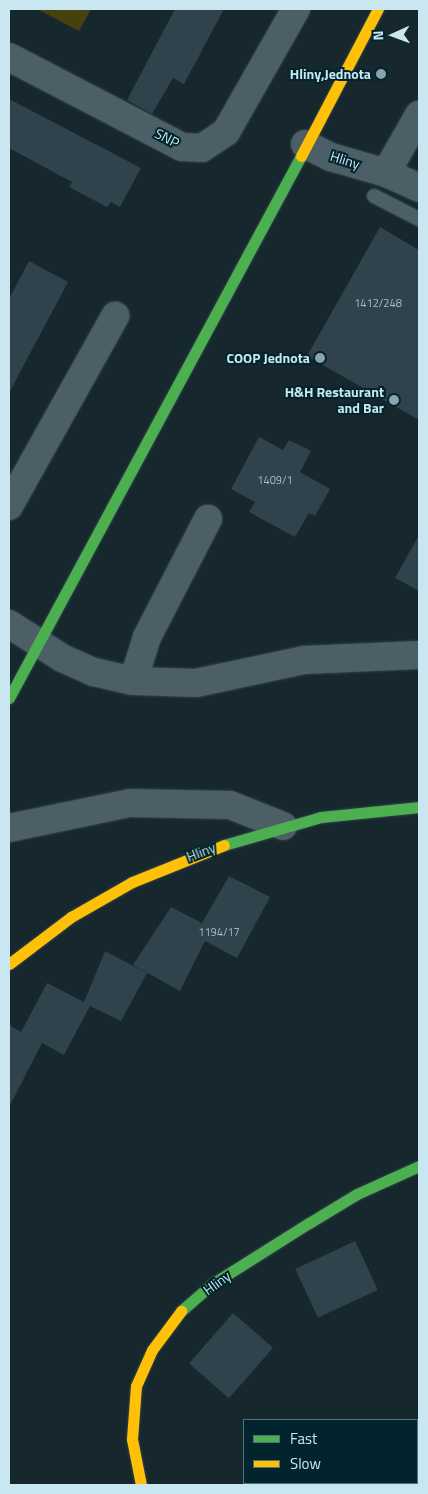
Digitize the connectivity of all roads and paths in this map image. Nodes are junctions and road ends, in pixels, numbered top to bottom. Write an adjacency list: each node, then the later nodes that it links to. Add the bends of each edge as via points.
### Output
1 (296, 9): 3 (street, SNP, via 226,132 202,148 182,147)
2 (378, 9): 5 (street)
3 (9, 57)
4 (419, 115): 6 (street)
5 (305, 144): 6 (street, Hliny); 13 (street)
6 (380, 184): 7 (street, Hliny); 8 (lane)
7 (419, 188)
8 (419, 219)
9 (115, 316): 10 (street)
10 (9, 506)
11 (208, 519): 15 (street, via 147,638)
12 (9, 624): 13 (street)
13 (40, 646): 15 (street, via 94,672); 16 (street)
14 (419, 655): 15 (street, via 304,660 196,683)
15 (133, 681)
16 (9, 698)
17 (419, 807): 18 (street, Hliny)
18 (283, 826): 19 (street, via 230,804 130,803); 20 (street, Hliny, via 202,851 132,882 71,917)
19 (9, 828)
20 (9, 964)
21 (419, 1166): 22 (street, Hliny, via 357,1194 309,1223 212,1284 176,1315 145,1362 136,1386 132,1439)
22 (141, 1485)

